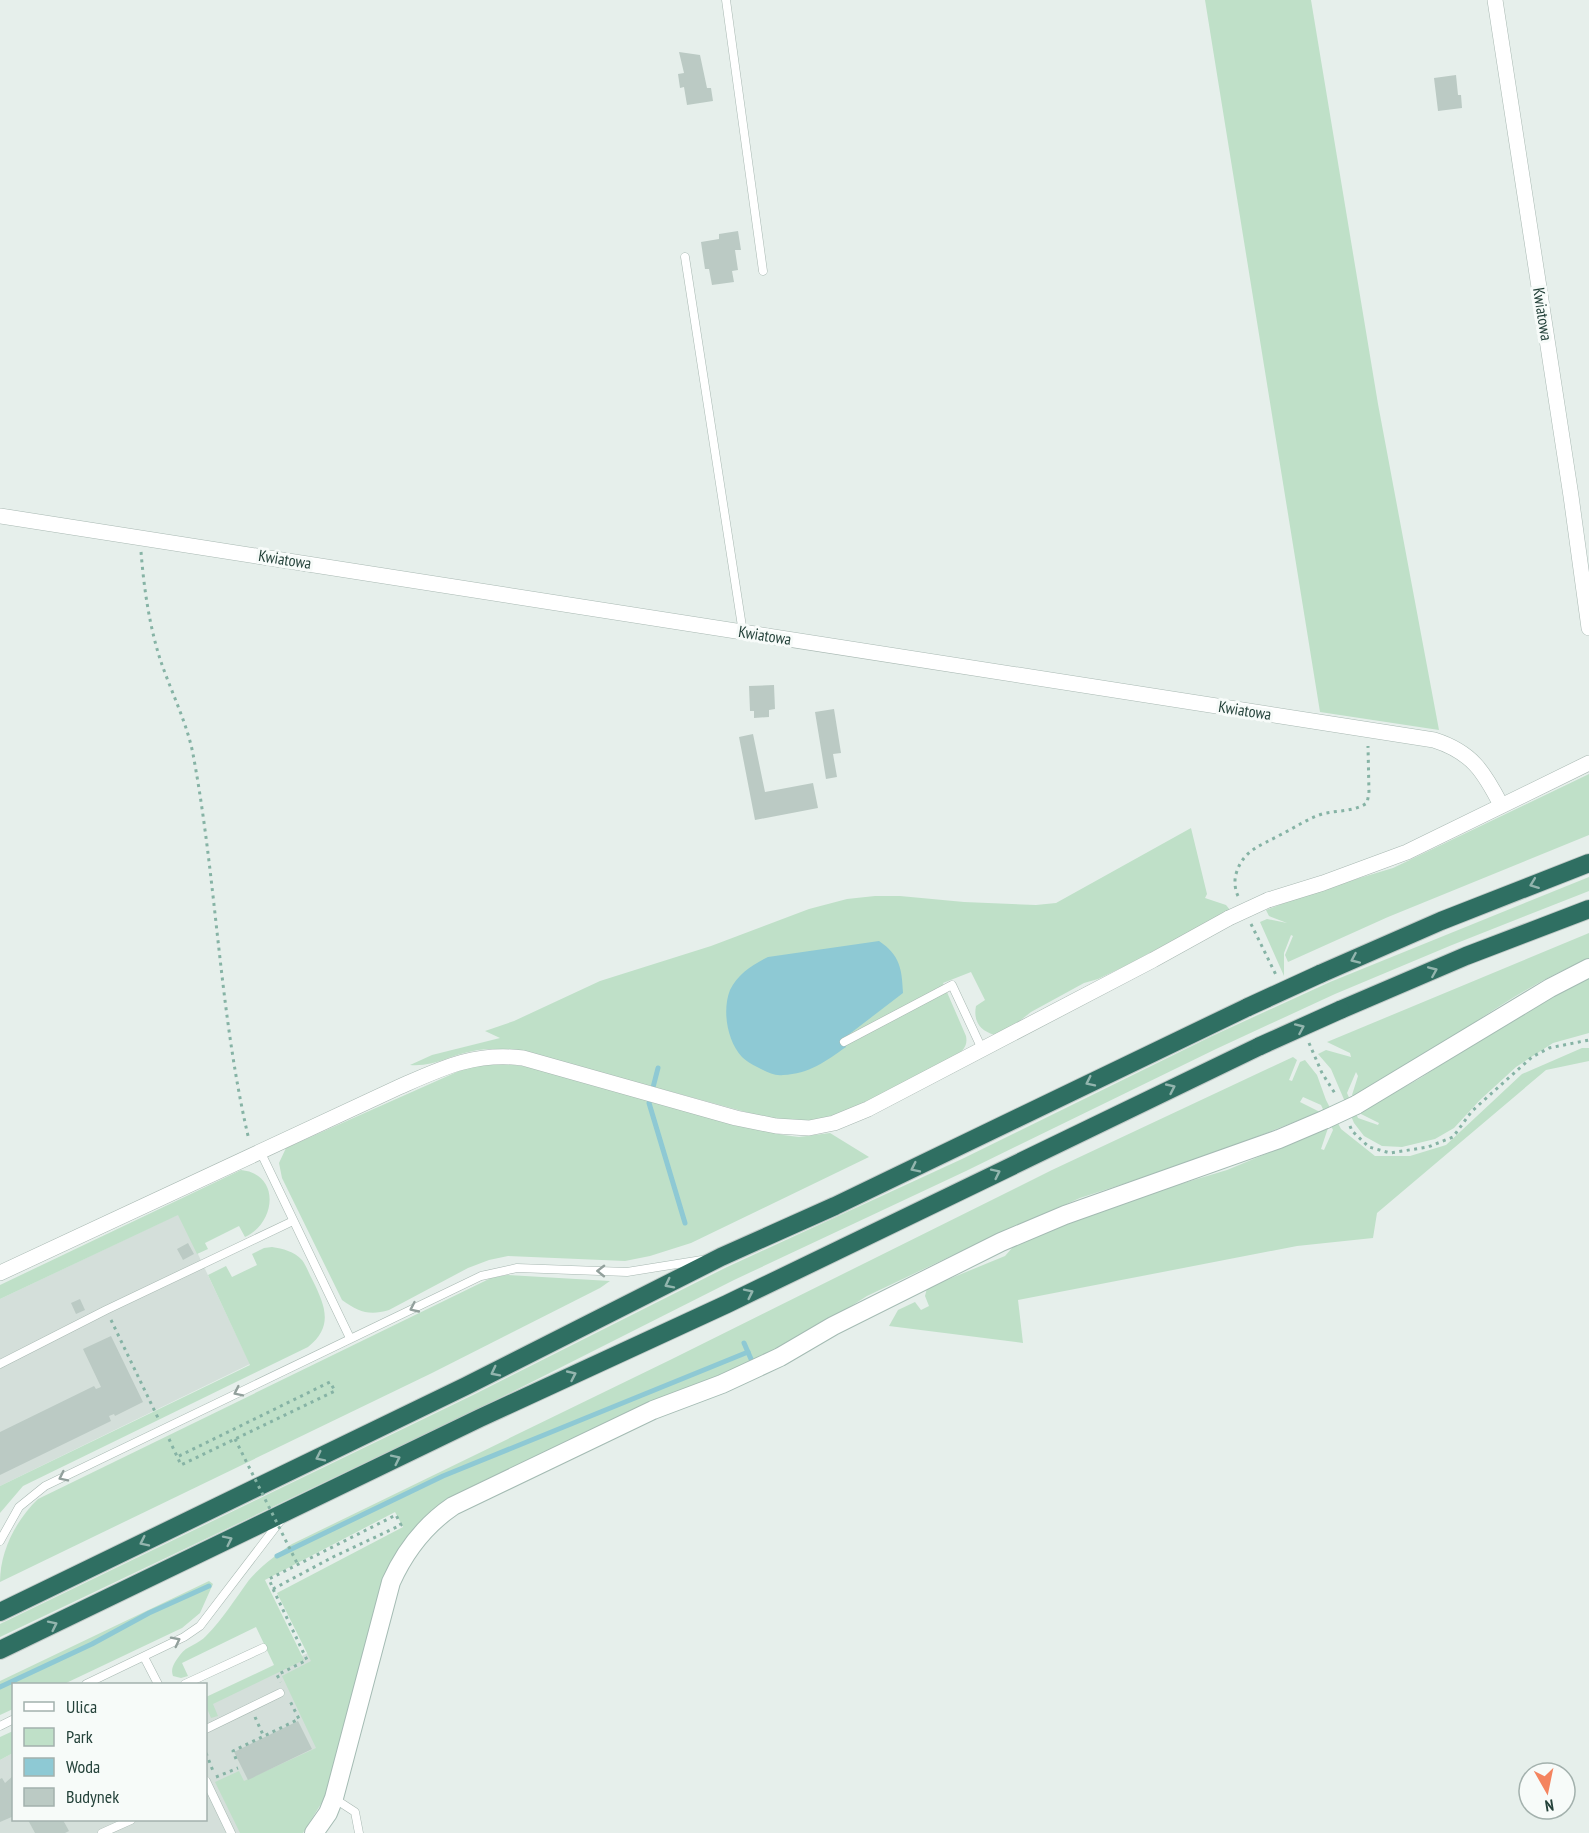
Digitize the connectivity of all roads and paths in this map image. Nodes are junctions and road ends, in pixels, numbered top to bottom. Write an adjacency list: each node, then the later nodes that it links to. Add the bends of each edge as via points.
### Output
1 (726, 0): 4 (lane)
2 (1495, 0): 7 (street, Kwiatowa)
3 (685, 257): 8 (lane)
4 (764, 271)
5 (0, 516): 6 (street, Kwiatowa)
6 (140, 536): 8 (street, Kwiatowa); 24 (path, via 145,598 159,657 192,750 237,1090)
7 (1589, 628)
8 (742, 633): 9 (street, Kwiatowa)
9 (1369, 728): 11 (street, Kwiatowa, via 1434,740 1458,749 1485,776); 13 (path, via 1367,803 1309,819 1246,854 1235,878)
10 (1589, 763): 11 (street)
11 (1501, 805): 21 (street, bridge, via 1407,852 1268,900 1228,918)
12 (1589, 863): 26 (highway, one-way to 26, bridge, via 1471,909 1248,1006 836,1206)
13 (1241, 902)
14 (1589, 909): 34 (highway, one-way to 14, bridge, via 1260,1046 1466,956)
15 (1251, 923): 17 (path)
16 (1589, 968): 54 (street, bridge, via 1356,1105 1279,1138 1001,1242 833,1326 780,1357 653,1410 453,1506 431,1522 412,1545 392,1582)
17 (1281, 985)
18 (1306, 1037): 22 (path, via 1322,1073)
19 (1589, 1041): 23 (path, via 1550,1048 1532,1057 1472,1111 1452,1137 1428,1148 1390,1153 1369,1147)
20 (844, 1042): 21 (lane, via 952,985)
21 (982, 1049): 24 (street, via 868,1109 809,1128 736,1118 523,1058 484,1056 438,1070)
22 (1338, 1096)
23 (1348, 1122)
24 (257, 1154): 25 (lane); 27 (street)
25 (293, 1221): 28 (lane); 29 (lane)
26 (721, 1257): 29 (lane, one-way to 29, via 627,1272 517,1268 490,1273); 38 (highway, one-way to 38)
27 (0, 1274)
28 (106, 1310): 30 (lane); 31 (path)
29 (350, 1338): 31 (lane, one-way to 31)
30 (0, 1364)
31 (163, 1428): 33 (path); 35 (lane, one-way to 35, via 45,1486 19,1507)
32 (234, 1439): 33 (path, via 181,1465); 33 (path, via 335,1391 330,1382); 36 (path, bridge)
33 (177, 1457)
34 (287, 1512): 40 (highway, one-way to 34); 41 (lane, one-way to 34, via 200,1626)
35 (0, 1542)
36 (297, 1563): 37 (path, via 269,1579); 37 (path, via 396,1515 401,1526)
37 (273, 1589): 45 (path, via 307,1660 277,1675)
38 (0, 1612)
39 (263, 1648): 44 (lane)
40 (0, 1650)
41 (144, 1657): 42 (lane); 43 (lane)
42 (88, 1683)
43 (157, 1683)
44 (187, 1683)
45 (282, 1683)
46 (283, 1693): 48 (lane); 49 (path, via 299,1719)
47 (255, 1717): 49 (path)
48 (207, 1729)
49 (264, 1737): 51 (path, via 232,1751)
50 (207, 1756): 52 (path, via 217,1778)
51 (237, 1760)
52 (238, 1768)
53 (207, 1785): 57 (lane)
54 (334, 1798): 58 (street); 59 (lane, via 355,1812)
55 (129, 1821): 56 (lane)
56 (102, 1833)
57 (231, 1833)
58 (314, 1833)
59 (359, 1833)

